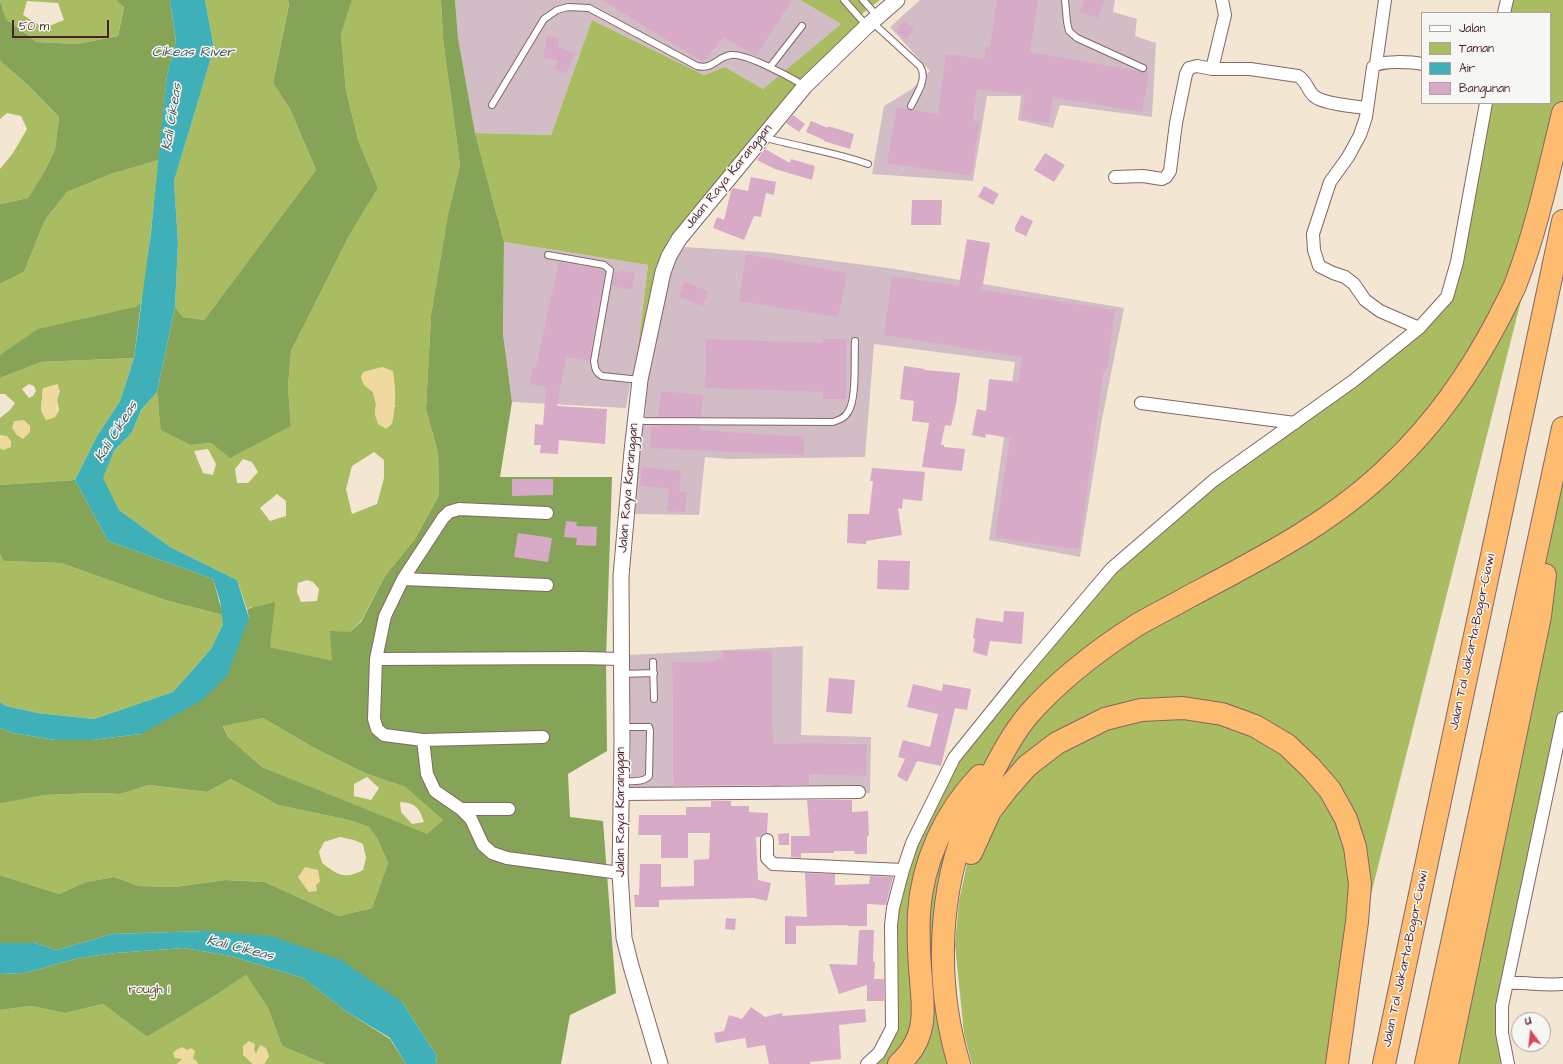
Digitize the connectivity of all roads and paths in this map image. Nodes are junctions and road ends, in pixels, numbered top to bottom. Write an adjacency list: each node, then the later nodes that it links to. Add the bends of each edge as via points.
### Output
1 (844, 0): 9 (lane)
2 (863, 0): 9 (lane)
3 (897, 0): 9 (street, Jalan Raya Karanggan)
4 (1065, 0): 14 (lane, via 1067,22 1070,31 1077,38)
5 (1222, 0): 15 (street, via 1225,15)
6 (1385, 0): 11 (street)
7 (1507, 0): 8 (street)
8 (1504, 12)
9 (872, 22): 16 (street, Jalan Raya Karanggan); 19 (lane, via 920,66 923,72 923,80)
10 (802, 26): 13 (lane)
11 (1376, 64): 12 (street); 20 (street, via 1372,70)
12 (1421, 64)
13 (770, 67): 16 (lane); 18 (lane, via 737,54 724,56 707,67 697,66 589,8 568,7 557,10 544,19)
14 (1143, 68)
15 (1212, 69): 20 (street, via 1250,69 1298,76 1316,98); 24 (street, via 1197,66 1189,68 1186,74 1170,171 1166,177)
16 (805, 86): 22 (street, Jalan Raya Karanggan)
17 (1486, 104): 27 (street, via 1453,279 1447,297)
18 (492, 105)
19 (911, 106)
20 (1367, 108): 27 (street, via 1360,135 1330,182 1313,234 1316,258 1319,266 1345,277 1354,284 1365,300 1380,311)
21 (1563, 113): 47 (highway, via 1532,237 1515,287 1485,345 1459,386 1394,463 1362,491 1283,546 1138,625 1097,652 1060,682 1028,716)
22 (762, 137): 23 (lane); 29 (street, Jalan Raya Karanggan, via 689,225 669,256 663,272)
23 (868, 164)
24 (1115, 177)
25 (1563, 221): 64 (highway, Jalan Tol Jakarta–Bogor–Ciawi)
26 (548, 255): 29 (lane, via 608,267 610,274 595,368 602,376)
27 (1419, 328): 32 (street)
28 (855, 341): 31 (lane, via 853,403 848,413 833,422)
29 (640, 380): 31 (street, Jalan Raya Karanggan)
30 (1141, 403): 32 (street)
31 (635, 419): 40 (street, Jalan Raya Karanggan, via 621,576)
32 (1295, 423): 53 (street, via 1214,480 1112,568 954,758 912,842)
33 (1563, 428): 34 (highway)
34 (1559, 450): 55 (highway, via 1540,616); 65 (highway)
35 (547, 513): 36 (street, via 459,509 449,512)
36 (403, 579): 37 (street); 38 (street, via 385,616)
37 (547, 585)
38 (376, 659): 40 (street); 46 (street, via 374,719 377,729 384,735)
39 (654, 662): 41 (lane)
40 (621, 667): 41 (lane); 44 (street, Jalan Raya Karanggan)
41 (654, 672): 42 (lane)
42 (654, 699)
43 (1563, 718): 56 (street)
44 (621, 727): 48 (street, Jalan Raya Karanggan); 48 (lane, via 649,727 650,731 646,780)
45 (543, 738): 46 (street)
46 (423, 740): 50 (street, via 427,774 435,791)
47 (1002, 753): 60 (highway, via 970,786 951,813 928,864 919,912 922,1023 909,1055); 61 (highway, via 971,814 957,853 944,924 942,960 946,1010)
48 (620, 788): 49 (street); 54 (street, Jalan Raya Karanggan)
49 (858, 792)
50 (460, 809): 51 (street); 54 (street, via 471,819 483,845 492,853 507,858)
51 (509, 809)
52 (767, 840): 53 (street, via 767,858 774,864)
53 (903, 870): 59 (street, via 890,925 892,1028 879,1053)
54 (620, 873): 58 (street, Jalan Raya Karanggan, via 624,938)
55 (1466, 978): 66 (highway); 67 (highway)
56 (1507, 983): 57 (street, via 1522,982 1549,986); 68 (street, via 1502,1006 1502,1033)
57 (1563, 984)
58 (660, 1064)
59 (867, 1064)
60 (899, 1064)
61 (959, 1064)
62 (972, 1064): 63 (highway, via 956,988 955,945 959,900 967,864 990,811 1027,766 1057,743 1105,719 1141,710 1183,708 1222,714 1255,726 1287,745 1312,768 1330,790 1346,819 1355,847 1360,884)
63 (1337, 1064)
64 (1384, 1064)
65 (1426, 1064)
66 (1447, 1064)
67 (1460, 1064)
68 (1508, 1064)

